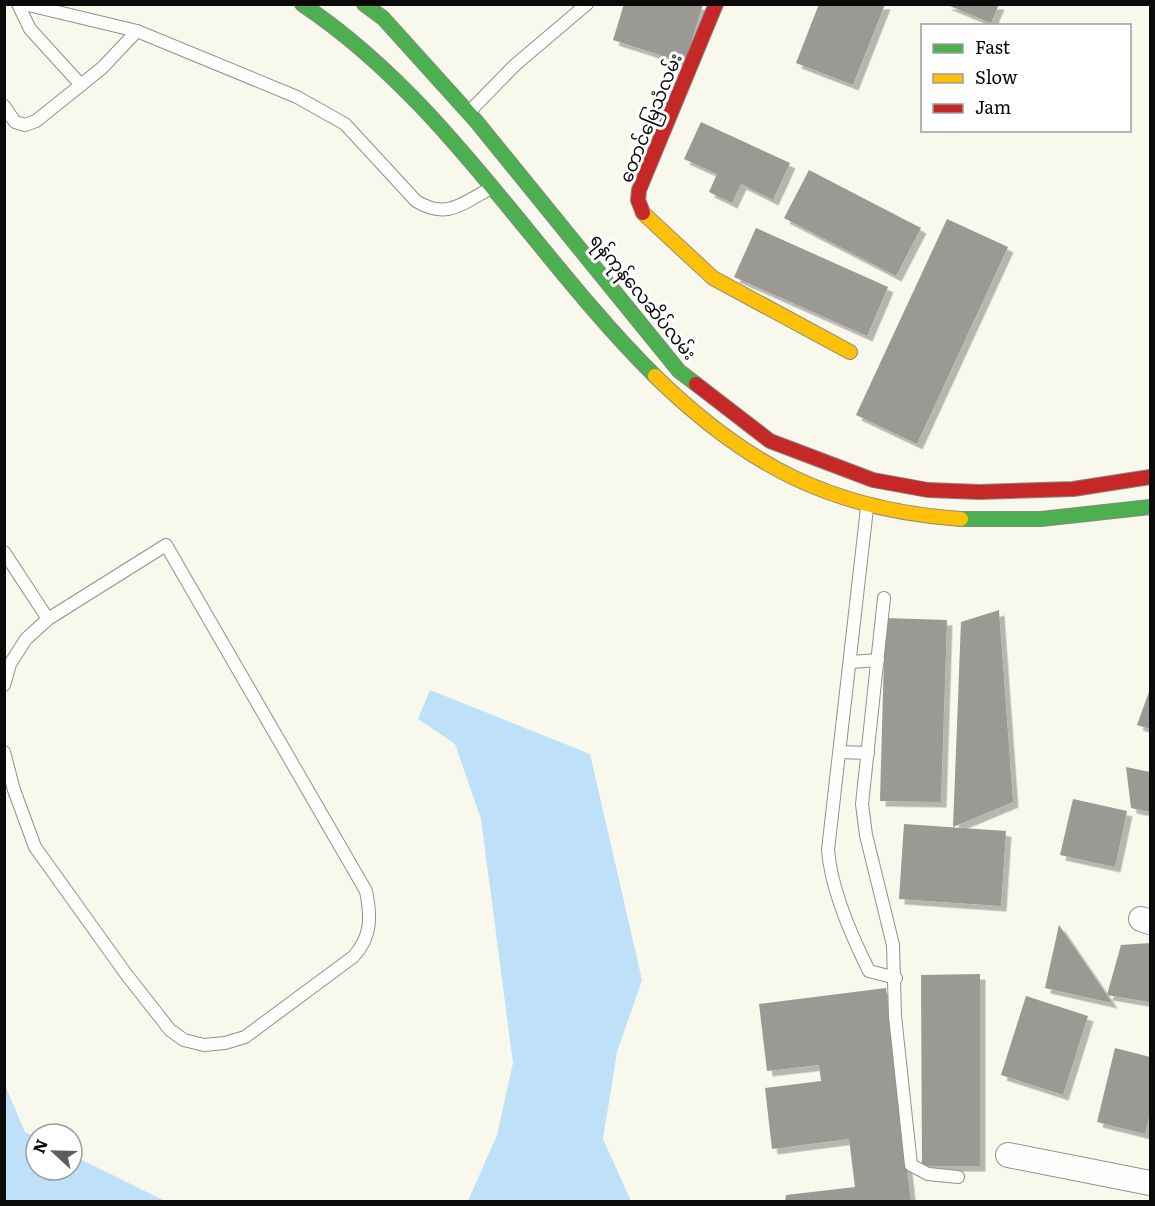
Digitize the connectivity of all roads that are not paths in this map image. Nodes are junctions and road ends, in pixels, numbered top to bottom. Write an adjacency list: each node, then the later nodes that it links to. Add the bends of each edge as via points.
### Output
1 (18, 4): 8 (lane, via 30,29)
2 (24, 4): 7 (lane)
3 (302, 4): 11 (main road, via 331,22 370,56)
4 (364, 4): 10 (main road, ရန်ကုန်လေဆိပ်လမ်း, via 424,61)
5 (587, 4): 10 (lane, via 515,65)
6 (716, 4): 12 (main road, တောင်မြေသံလမ်း, via 639,190 643,213 713,278)
7 (137, 31): 8 (lane); 11 (lane, via 297,97 345,124 416,201 428,208 456,208)
8 (81, 85): 9 (lane, via 36,121 25,125 15,122)
9 (4, 106)
10 (468, 114): 13 (main road, ရန်ကုန်လေဆိပ်လမ်း, via 679,371 770,441 873,480 928,490 1072,489)
11 (494, 186): 14 (main road, via 664,387 711,428 752,458 793,479)
12 (850, 352)
13 (1150, 477)
14 (867, 506): 15 (main road, via 979,520); 20 (lane)
15 (1150, 507)
16 (4, 552): 18 (lane)
17 (884, 598): 19 (lane)
18 (48, 619): 21 (lane, via 26,639 10,664); 22 (lane, via 166,545 366,891 369,929 362,948 245,1037 204,1045 184,1040 170,1030 126,974 35,847)
19 (878, 660): 20 (lane); 24 (lane)
20 (851, 663): 23 (lane)
21 (4, 685)
22 (4, 752)
23 (840, 752): 24 (lane); 25 (lane, via 829,866 869,970)
24 (868, 753): 25 (lane, via 862,804 893,945)
25 (896, 978): 27 (lane, via 895,1016 911,1165 928,1174)
26 (1008, 1155): 28 (street)
27 (958, 1177)
28 (1150, 1183)

